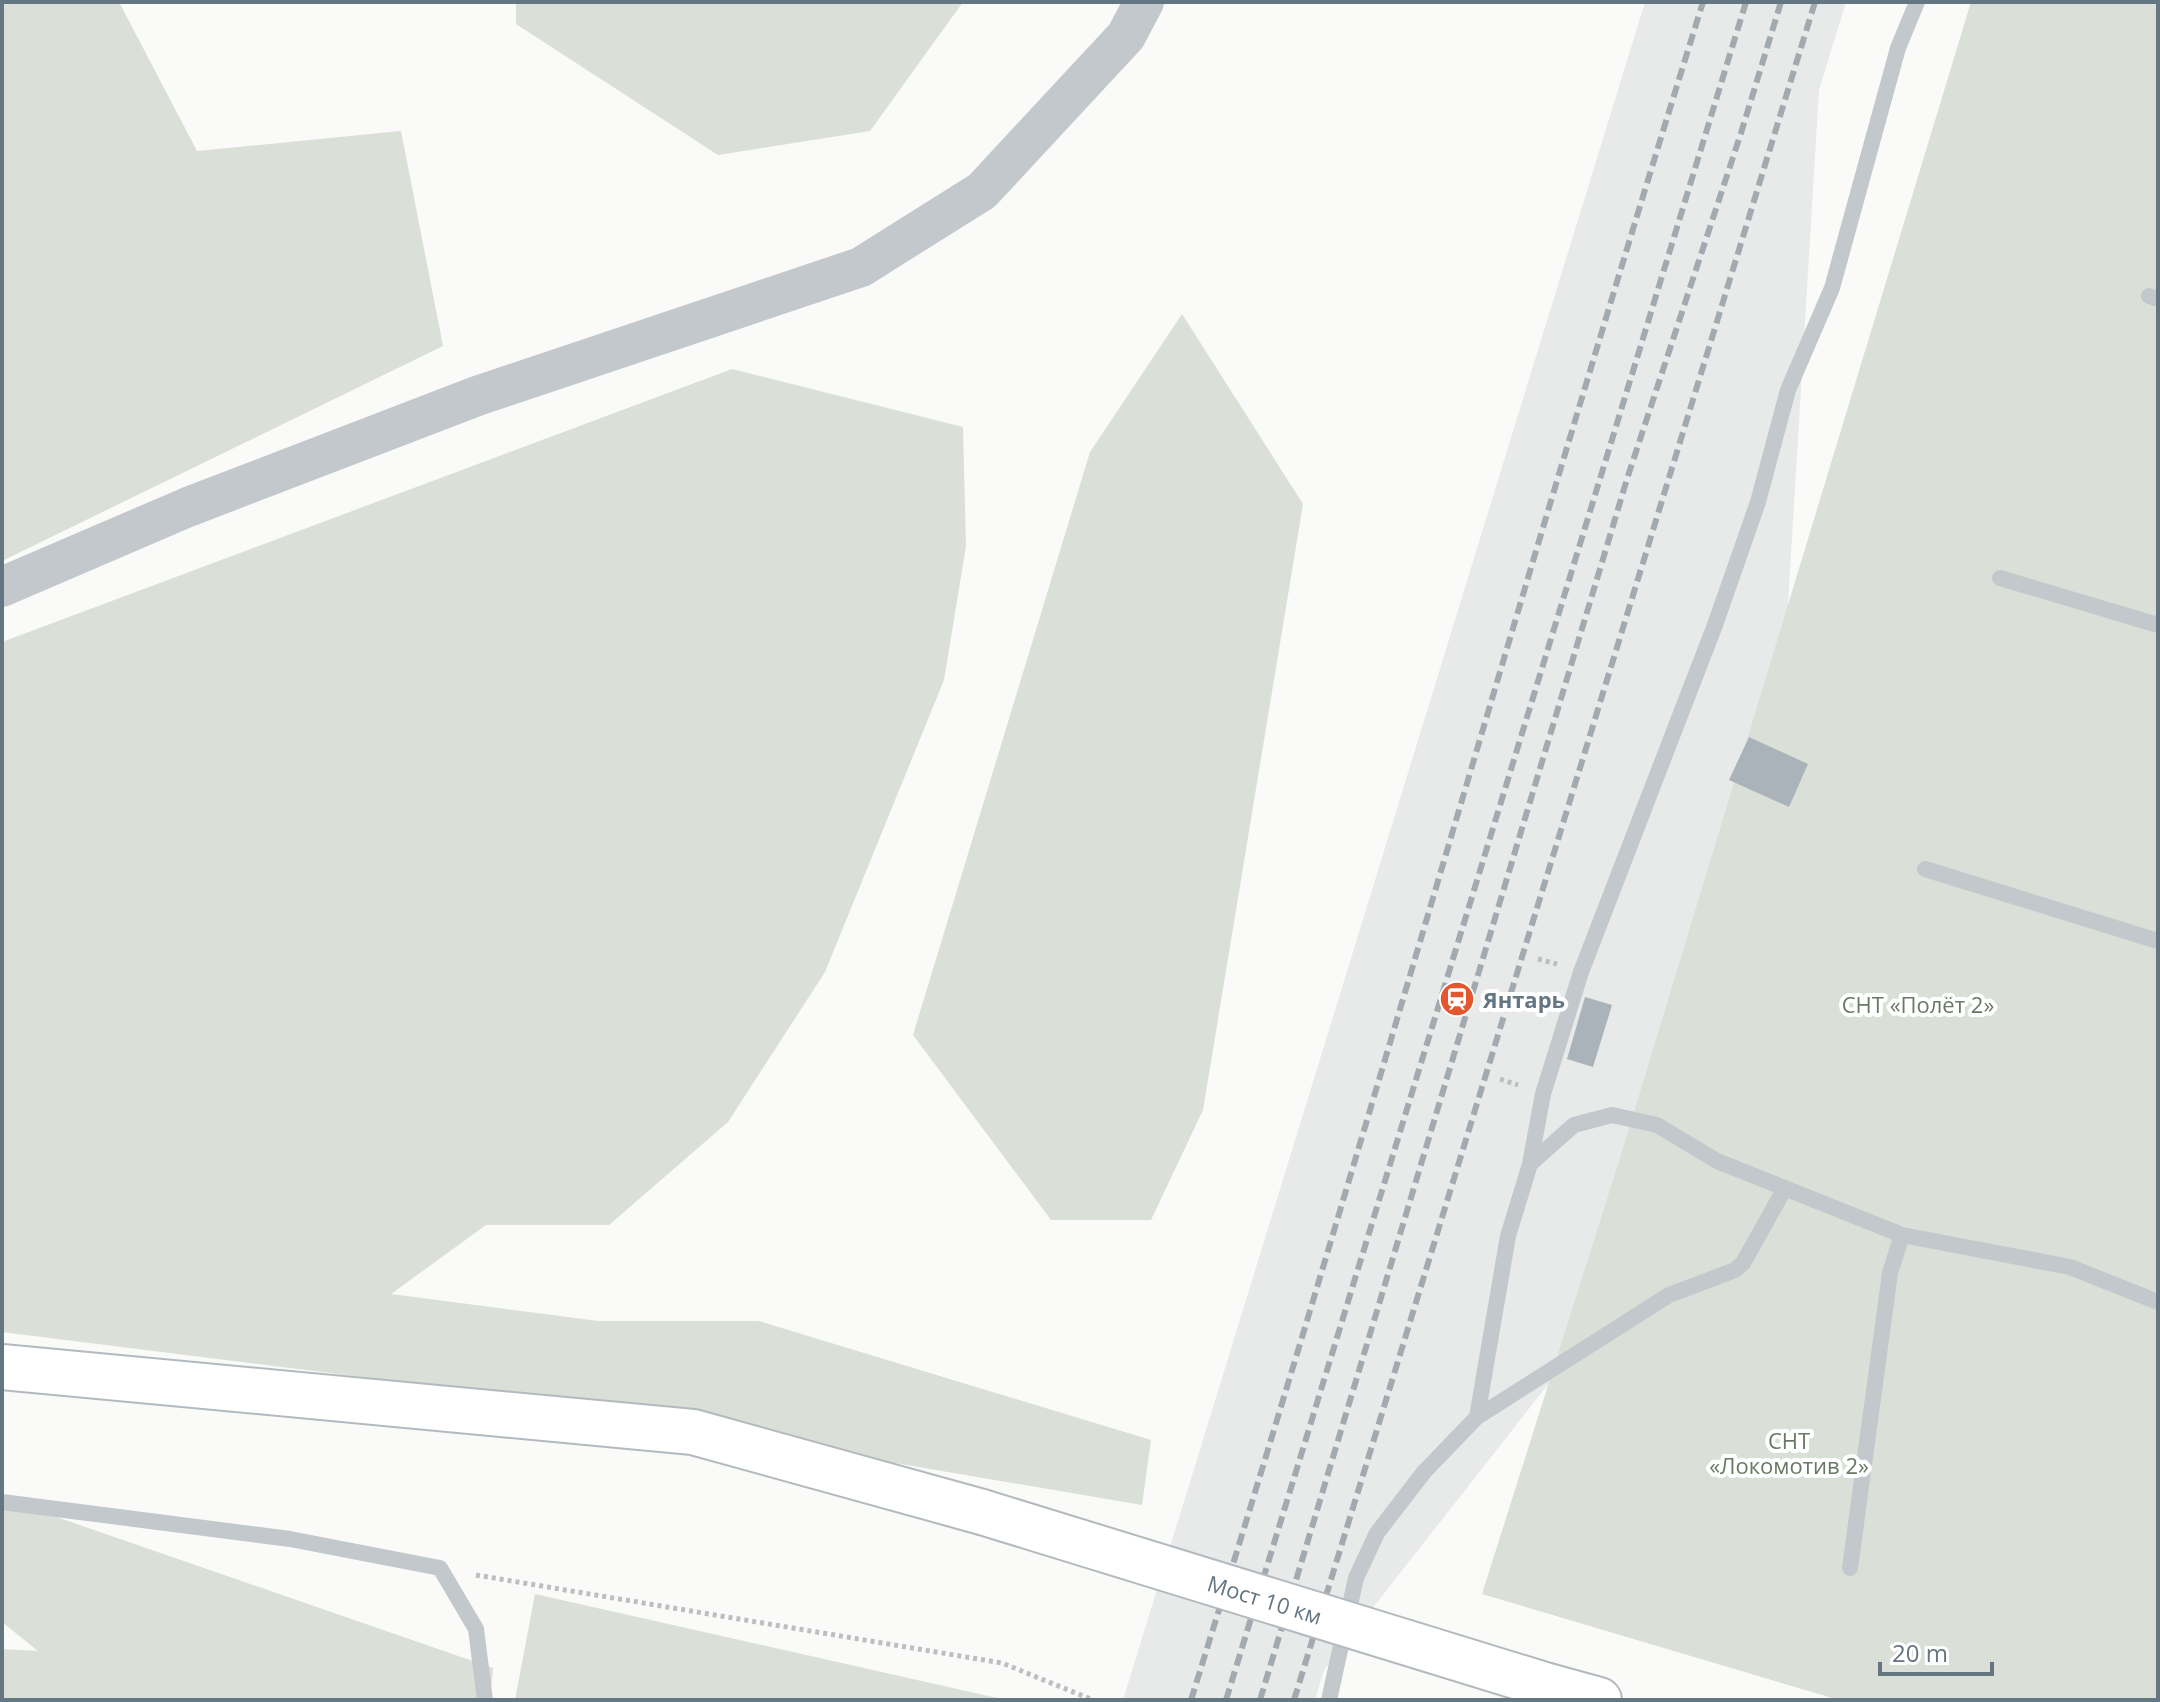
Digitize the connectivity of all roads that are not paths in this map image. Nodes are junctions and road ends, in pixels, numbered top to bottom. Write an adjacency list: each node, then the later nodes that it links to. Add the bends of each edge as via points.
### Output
1 (1144, 2): 4 (street, via 1126,36 982,191 861,267 477,396 188,507)
2 (1917, 2): 8 (lane, via 1898,48 1832,288 1788,390 1758,502 1581,972 1543,1094)
3 (2000, 578): 5 (lane)
4 (2, 587)
5 (2158, 625)
6 (1925, 869): 7 (lane)
7 (2158, 941)
8 (1530, 1164): 9 (lane, via 1574,1125 1612,1115 1657,1125 1717,1161); 13 (lane, via 1508,1236)
9 (1785, 1188): 10 (lane); 13 (lane, via 1735,1270 1669,1295)
10 (1902, 1235): 11 (lane, via 2070,1267); 15 (lane, via 1890,1273)
11 (2158, 1302)
12 (2, 1367): 18 (main road, Мост 10 км, bridge, via 693,1432 982,1512)
13 (1477, 1417): 17 (lane, via 1424,1472 1377,1533 1356,1578)
14 (2, 1502): 16 (lane, via 290,1539 440,1568 476,1629)
15 (1850, 1568)
16 (485, 1700)
17 (1329, 1700)
18 (1599, 1700)

